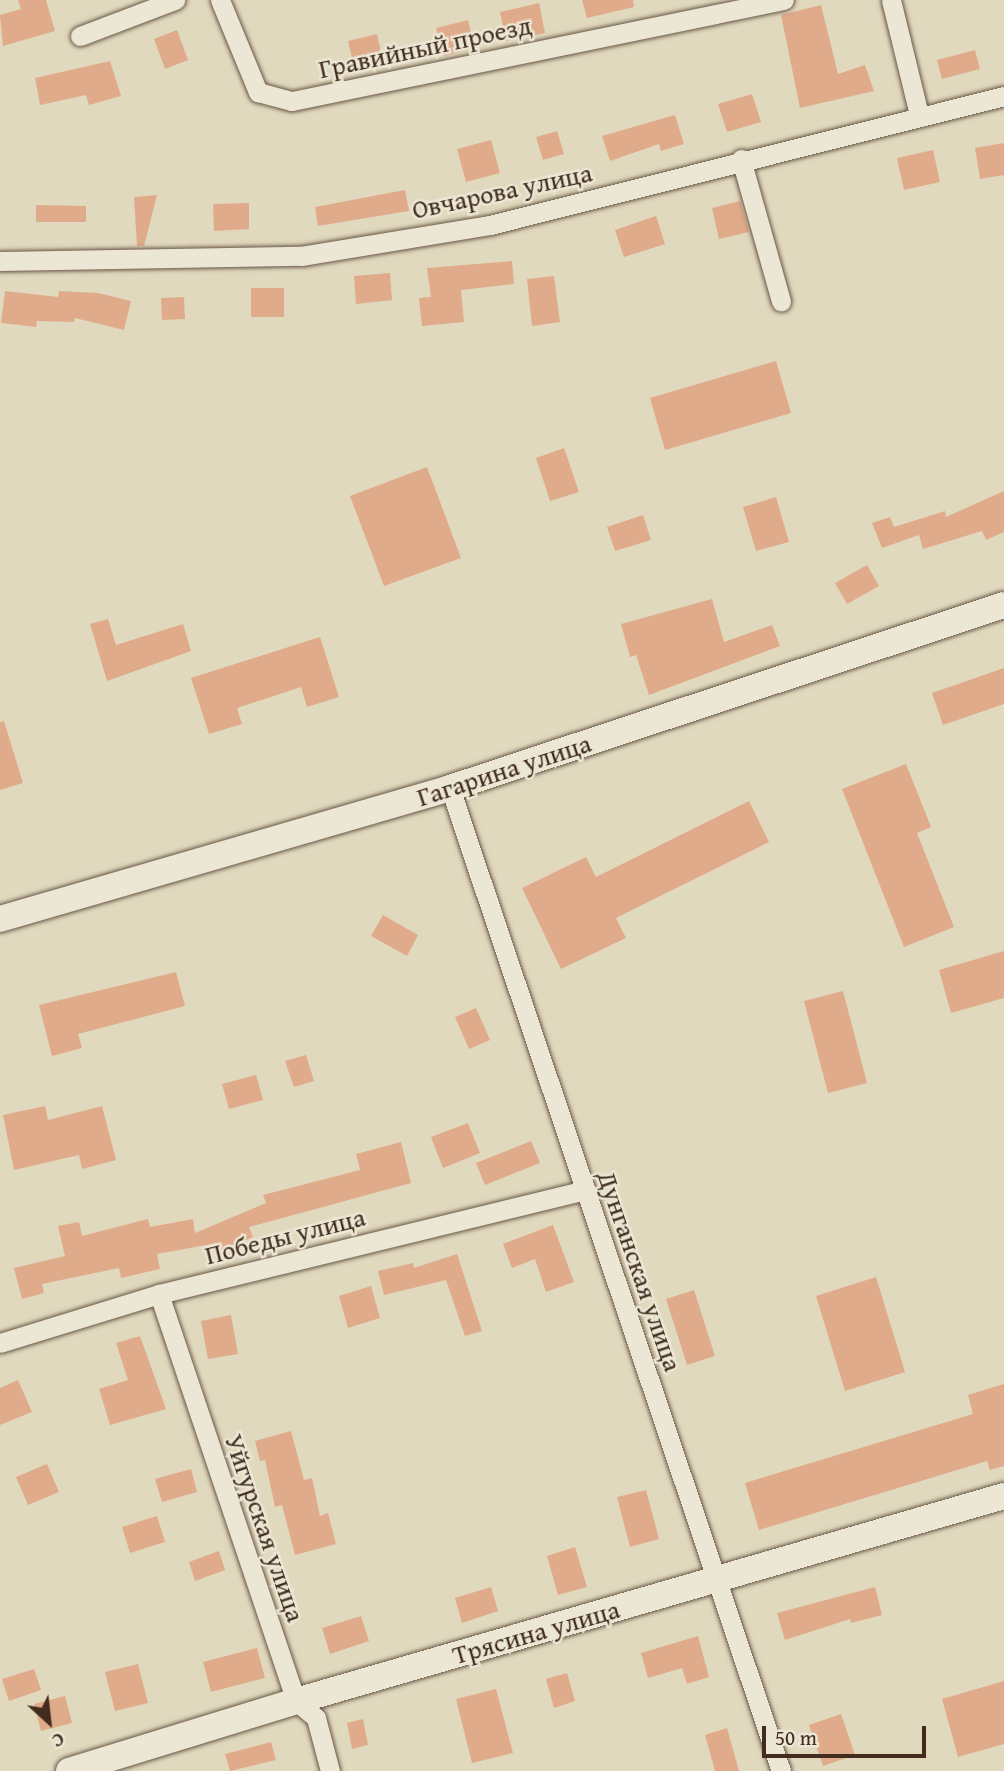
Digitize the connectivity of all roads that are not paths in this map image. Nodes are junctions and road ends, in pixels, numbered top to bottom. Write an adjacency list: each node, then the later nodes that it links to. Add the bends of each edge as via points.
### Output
1 (175, 0): 5 (street)
2 (220, 0): 3 (street, Гравийный проезд, via 258,92 292,101)
3 (784, 0)
4 (891, 0): 7 (street)
5 (80, 36)
6 (1004, 96): 7 (street, Овчарова улица)
7 (919, 115): 8 (street, Овчарова улица)
8 (741, 159): 9 (street, Овчарова улица, via 490,225 301,256); 10 (street)
9 (0, 261)
10 (781, 302)
11 (1004, 605): 12 (main road, Гагарина улица)
12 (450, 788): 13 (main road, Гагарина улица); 14 (street, Дунганская улица)
13 (0, 919)
14 (585, 1190): 15 (street, Победы улица); 18 (street, Дунганская улица)
15 (159, 1294): 16 (street, Победы улица); 19 (street, Уйгурская улица)
16 (0, 1343)
17 (1004, 1496): 18 (main road, Трясина улица)
18 (717, 1581): 19 (main road, Трясина улица); 22 (street, Дунганская улица)
19 (296, 1701): 20 (main road, Трясина улица); 21 (street, Уйгурская улица, via 316,1718)
20 (69, 1771)
21 (330, 1771)
22 (781, 1771)

